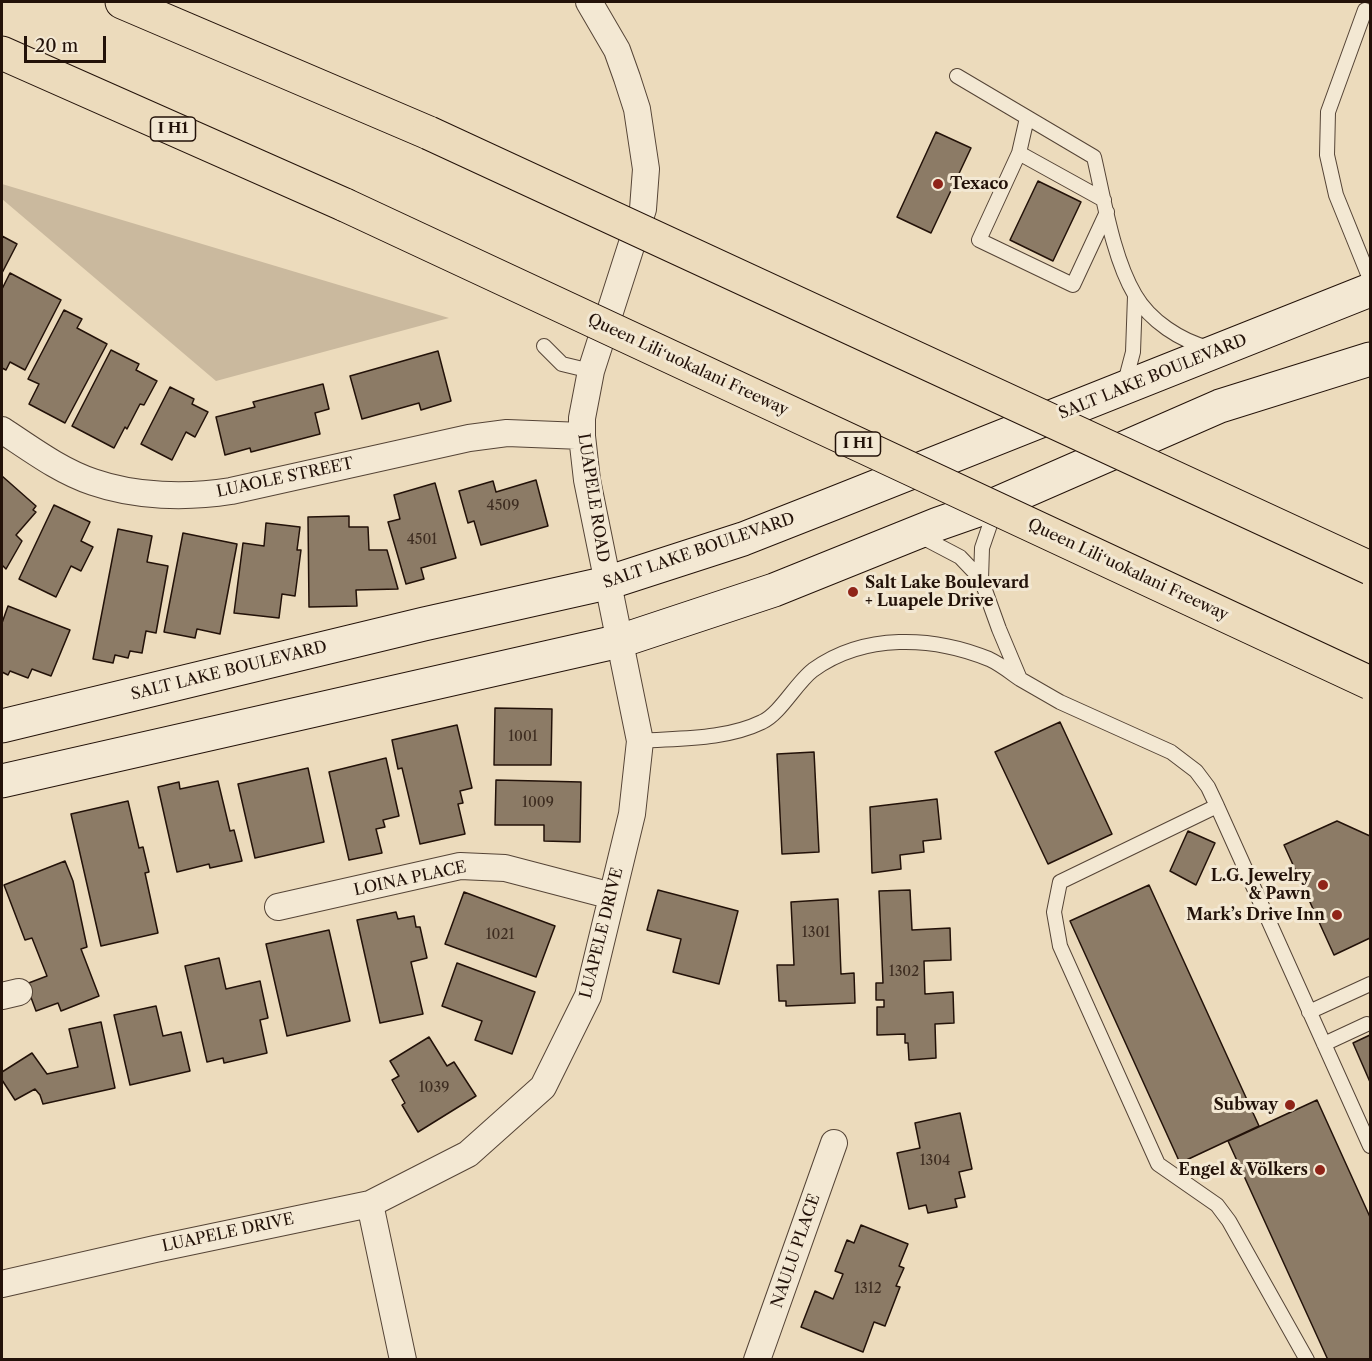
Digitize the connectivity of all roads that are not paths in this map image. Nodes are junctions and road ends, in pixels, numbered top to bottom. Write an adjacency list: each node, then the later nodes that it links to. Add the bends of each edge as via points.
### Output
1 (122, 2): 21 (highway, bridge, via 429,133)
2 (589, 2): 15 (street, LUAPELE ROAD, via 613,42 627,78 637,109 646,170 643,209)
3 (1364, 8): 9 (lane, via 1328,112 1327,155 1336,195)
4 (2, 53): 26 (highway, Queen Liliʻuokalani Freeway / I H1, bridge, via 345,205)
5 (957, 76): 6 (lane)
6 (1027, 118): 7 (lane); 8 (lane, via 1094,158)
7 (1019, 153): 8 (lane); 8 (lane, via 979,240 1073,285)
8 (1106, 206): 11 (lane, via 1116,248)
9 (1371, 279)
10 (1371, 290): 13 (main road, SALT LAKE BOULEVARD)
11 (1135, 297): 13 (lane, via 1160,324 1192,344); 16 (lane, via 1134,352)
12 (544, 346): 15 (lane, via 562,364)
13 (1220, 351): 16 (main road, SALT LAKE BOULEVARD)
14 (1371, 359): 19 (main road, via 1220,406)
15 (591, 371): 18 (street, LUAPELE ROAD)
16 (1122, 390): 23 (main road, SALT LAKE BOULEVARD, via 743,539)
17 (2, 430): 18 (street, LUAOLE STREET, via 55,464 93,482 150,493 204,496 469,438 507,433)
18 (582, 436): 23 (street, LUAPELE ROAD)
19 (998, 503): 20 (main road); 22 (lane, via 982,548)
20 (915, 533): 22 (lane, via 960,557); 24 (main road, via 774,590)
21 (1371, 568)
22 (981, 579): 25 (lane)
23 (607, 583): 24 (street, LUAPELE DRIVE); 27 (main road, SALT LAKE BOULEVARD)
24 (620, 641): 28 (street, LUAPELE DRIVE); 29 (main road)
25 (1020, 679): 28 (lane, via 991,660 949,645 902,641 863,647 813,671 765,721 725,734); 30 (lane, via 1060,702 1171,752 1196,771)
26 (1371, 683)
27 (2, 726)
28 (640, 741): 31 (street, LUAPELE DRIVE, via 633,814)
29 (2, 781)
30 (1217, 806): 34 (lane); 43 (lane, via 1060,882 1054,912 1060,946 1158,1164 1216,1205 1229,1221)
31 (612, 896): 32 (street, LOINA PLACE, via 505,868 460,866); 39 (street, LUAPELE DRIVE, via 588,996 543,1087 468,1154)
32 (278, 907)
33 (1371, 984): 34 (lane)
34 (1309, 1012): 36 (lane)
35 (1367, 1024): 36 (lane)
36 (1324, 1044): 38 (lane)
37 (834, 1143): 42 (street, NAULU PLACE)
38 (1371, 1146)
39 (370, 1204): 40 (street, LUAPELE DRIVE); 41 (street)
40 (2, 1284)
41 (403, 1359)
42 (758, 1359)
43 (1307, 1359)

